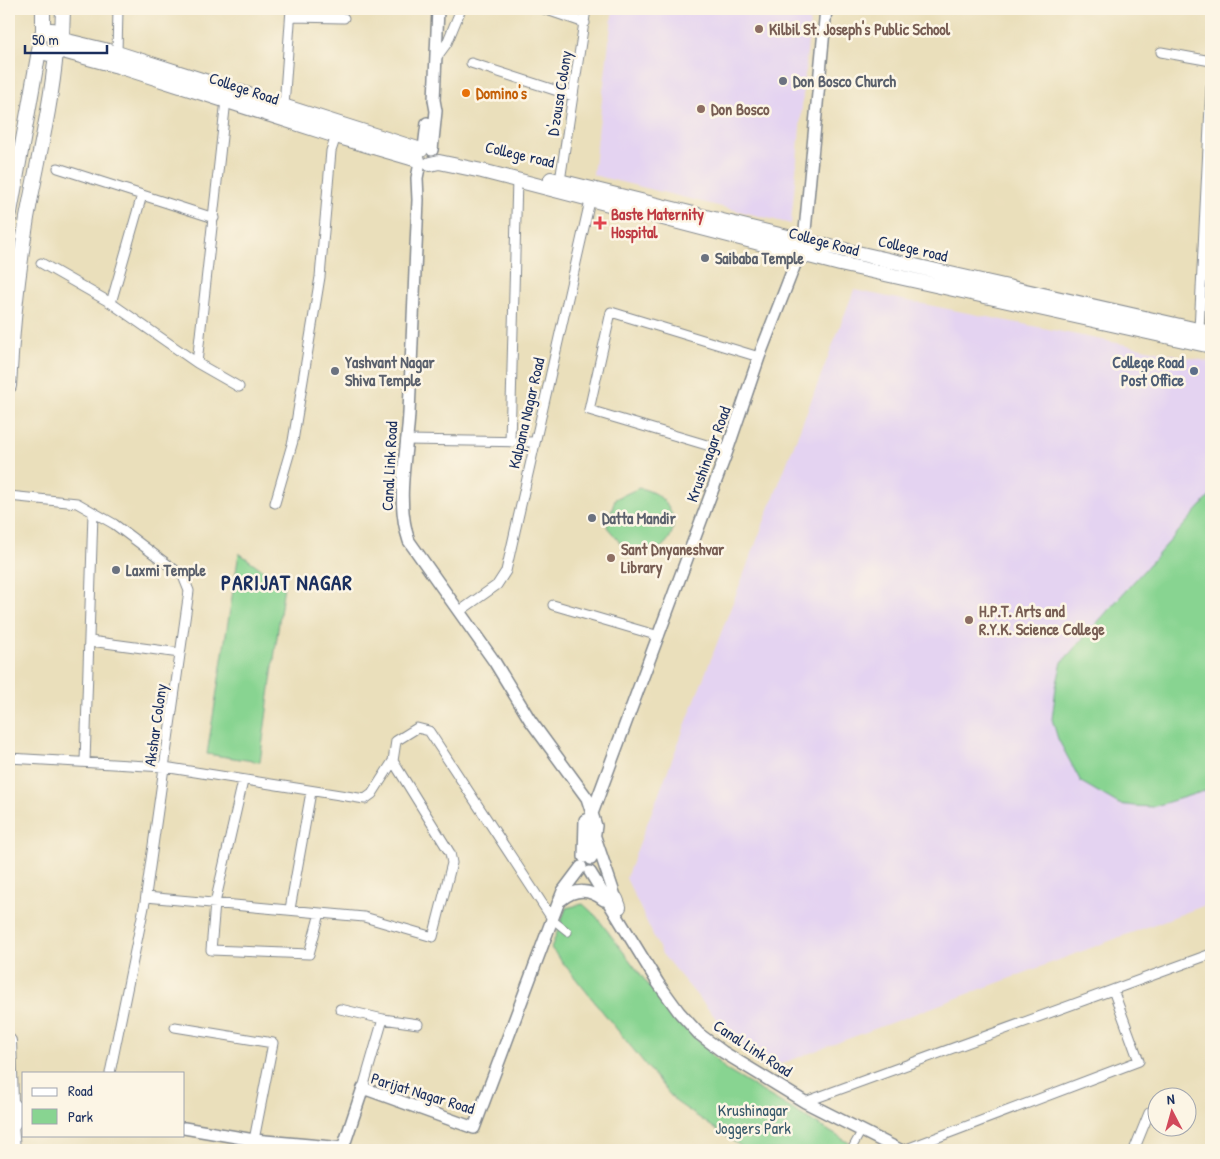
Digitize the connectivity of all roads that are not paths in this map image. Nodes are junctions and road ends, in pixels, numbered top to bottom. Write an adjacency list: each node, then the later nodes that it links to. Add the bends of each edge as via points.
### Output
1 (43, 9): 12 (main road)
2 (63, 9): 13 (main road)
3 (118, 9): 15 (street)
4 (438, 9): 16 (street, Canal Link Road)
5 (461, 9): 16 (street, via 447,43)
6 (544, 9): 11 (street)
7 (586, 9): 11 (street, D'zousa Colony)
8 (826, 9): 33 (street, Krushinagar Road)
9 (291, 13): 10 (street); 22 (street)
10 (344, 18)
11 (585, 23): 20 (street, D'zousa Colony)
12 (42, 39): 13 (main road, via 48,53); 13 (main road, via 53,30); 31 (main road)
13 (60, 45): 15 (main road, College road); 21 (main road, College Road); 37 (main road, via 27,221)
14 (1160, 52): 17 (street)
15 (117, 53): 22 (main road, College road)
16 (436, 58): 24 (street, Canal Link Road)
17 (1211, 61)
18 (471, 63): 20 (street)
19 (1211, 86): 30 (street)
20 (573, 96): 27 (street, D'zousa Colony)
21 (226, 100): 23 (main road, College Road); 32 (street)
22 (284, 106): 24 (main road, College road)
23 (336, 136): 24 (main road, College Road); 48 (street, via 331,152 320,277 296,422)
24 (426, 156): 26 (main road, College Road, via 439,162); 27 (main road, College road); 43 (street, Canal Link Road, via 417,178)
25 (58, 168): 28 (street)
26 (517, 179): 29 (main road, College Road); 44 (street)
27 (560, 181): 33 (main road, College road)
28 (142, 195): 32 (street); 35 (street)
29 (590, 201): 33 (main road, College Road); 45 (street, Kalpana Nagar Road)
30 (1208, 205): 36 (street)
31 (9, 218)
32 (214, 218): 40 (street)
33 (802, 247): 36 (main road, College road); 38 (main road, College Road, via 913,281); 39 (street, Krushinagar Road)
34 (41, 263): 35 (street)
35 (111, 303): 40 (street)
36 (1205, 332)
37 (10, 340): 41 (main road)
38 (1211, 346)
39 (759, 357): 46 (street, Krushinagar Road); 46 (street, via 610,312 589,410)
40 (197, 363): 42 (street)
41 (9, 386)
42 (239, 387)
43 (406, 440): 44 (street); 51 (street, Canal Link Road, via 402,504 404,526 409,541)
44 (510, 442): 45 (street)
45 (535, 442): 51 (street, Kalpana Nagar Road, via 506,571 497,585)
46 (727, 451): 52 (street, Krushinagar Road)
47 (9, 496): 49 (street, Akshar Colony, via 77,503)
48 (275, 503)
49 (93, 513): 53 (street); 54 (street, Akshar Colony, via 114,524 183,576 188,591)
50 (553, 605): 52 (street)
51 (460, 612): 59 (street, Canal Link Road)
52 (659, 636): 61 (street, Krushinagar Road)
53 (90, 641): 54 (street); 57 (street)
54 (180, 653): 58 (street, Akshar Colony)
55 (9, 758): 57 (street)
56 (393, 761): 62 (street, via 372,794 365,799); 72 (street, via 450,853 452,863 433,937 364,917); 73 (street, via 396,741 417,728 429,731)
57 (85, 762): 58 (street)
58 (164, 767): 60 (street); 67 (street, Akshar Colony)
59 (569, 774): 63 (street, Canal Link Road, via 587,798); 64 (street, Canal Link Road)
60 (243, 781): 62 (street); 69 (street)
61 (600, 790): 63 (street); 64 (street)
62 (311, 792): 71 (street)
63 (592, 811): 64 (street, Canal Link Road)
64 (592, 829): 65 (street, Canal Link Road); 70 (street, Canal Link Road)
65 (588, 865): 66 (street); 68 (street, via 563,891); 70 (street)
66 (569, 894): 68 (street); 70 (street, via 590,891)
67 (146, 897): 69 (street); 82 (street, Akshar Colony)
68 (559, 901): 73 (street)
69 (215, 903): 71 (street); 72 (street, via 211,950 309,954)
70 (614, 903): 85 (street, Canal Link Road, via 658,984 699,1034)
71 (290, 910): 72 (street)
72 (320, 913)
73 (553, 920): 74 (street); 83 (street, Parijat Nagar Road, via 474,1128)
74 (568, 932)
75 (1211, 954): 76 (street)
76 (1113, 990): 85 (street); 94 (street, via 1139,1061)
77 (340, 1009): 78 (street)
78 (383, 1019): 79 (street); 83 (street)
79 (418, 1024)
80 (175, 1027): 90 (street, via 273,1043)
81 (9, 1041): 84 (main road)
82 (110, 1072)
83 (363, 1088): 90 (street, Parijat Nagar Road, via 343,1148)
84 (10, 1101): 87 (main road, via 16,1109)
85 (805, 1102): 89 (street, Canal Link Road)
86 (1148, 1115): 95 (street)
87 (15, 1123): 91 (main road)
88 (185, 1128): 90 (street, Parijat Nagar Road)
89 (862, 1130): 92 (street); 93 (street, Canal Link Road)
90 (252, 1145)
91 (13, 1150)
92 (851, 1150)
93 (900, 1150)
94 (904, 1150)
95 (1134, 1150)

